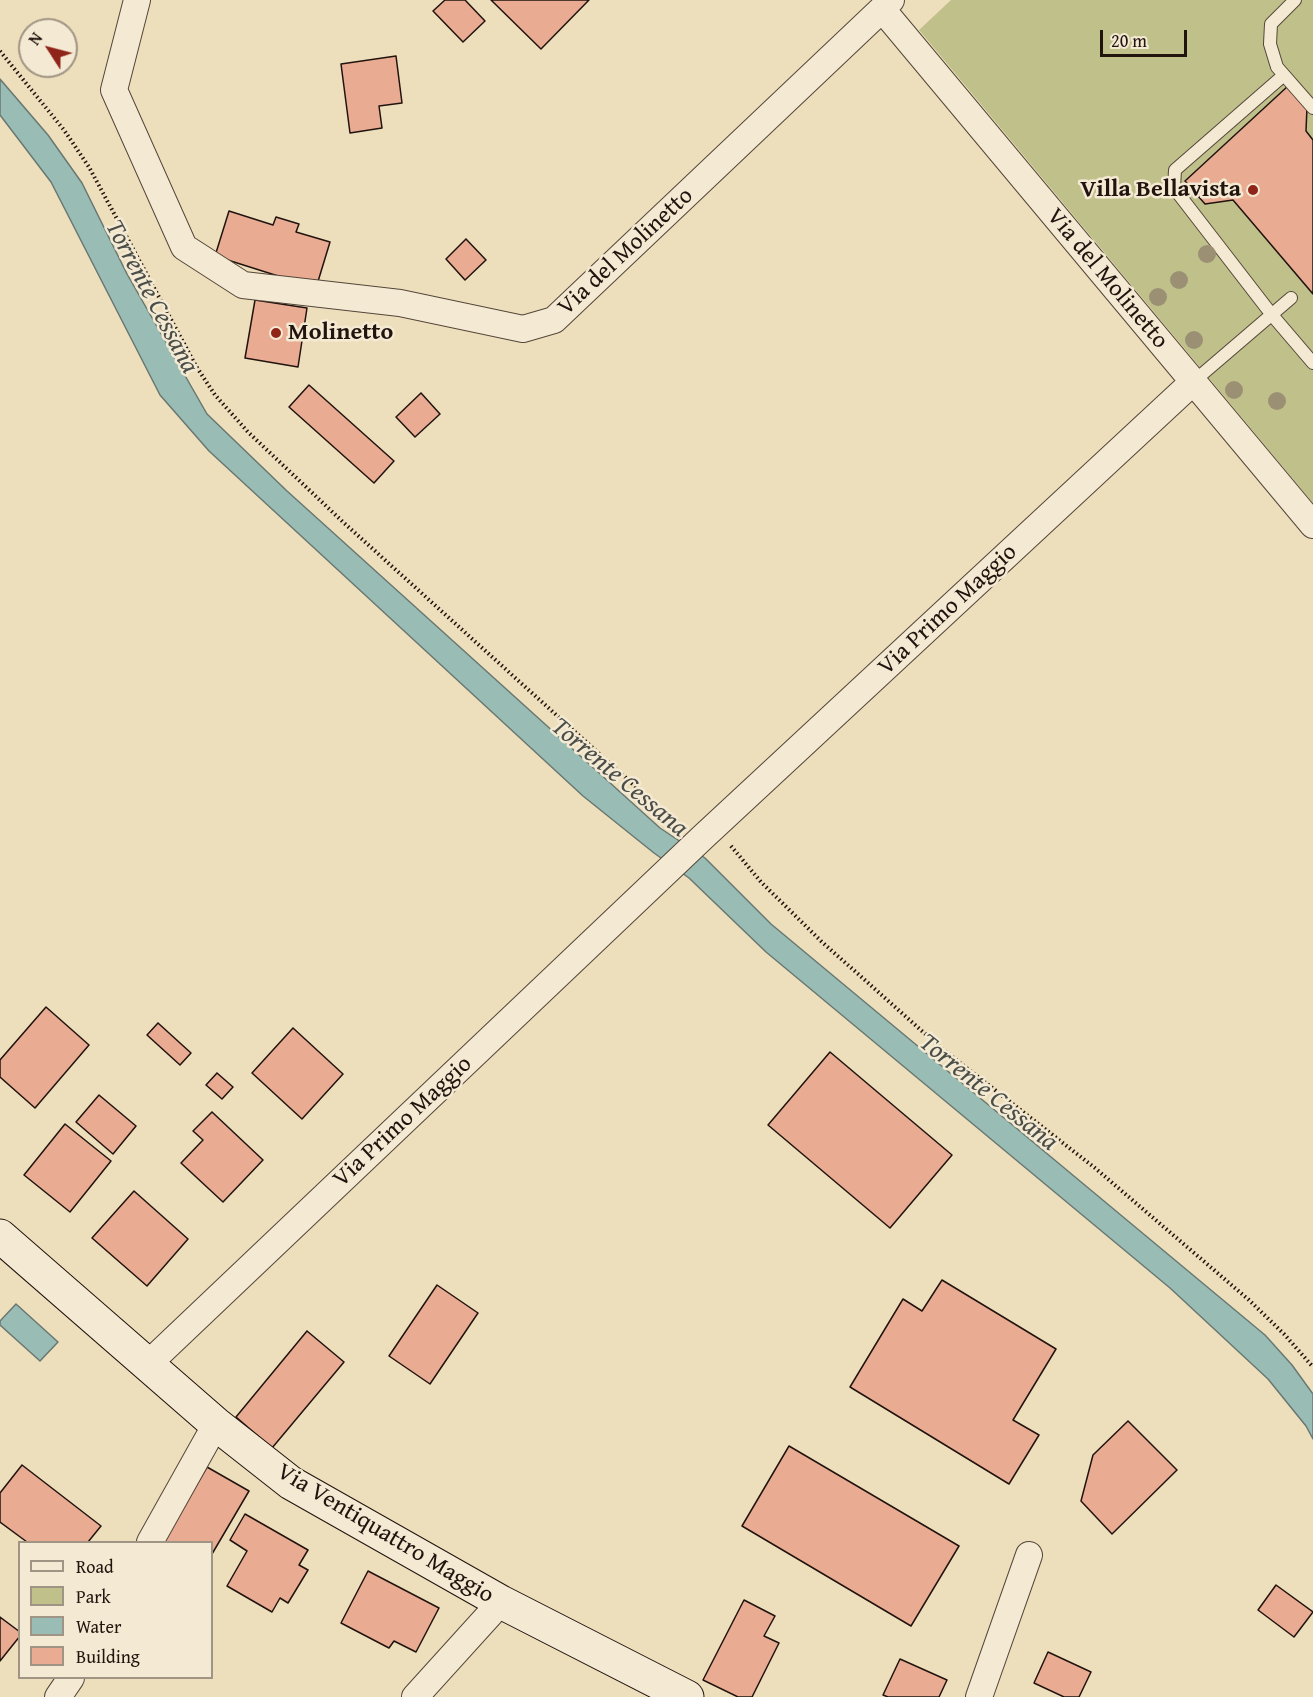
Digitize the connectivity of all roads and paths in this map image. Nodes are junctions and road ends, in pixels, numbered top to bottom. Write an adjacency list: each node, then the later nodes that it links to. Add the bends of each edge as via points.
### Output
1 (137, 0): 3 (street, Via del Molinetto, via 114,90 184,247 243,285 400,303 523,329 555,320)
2 (1295, 0): 5 (lane, via 1271,24 1270,44)
3 (887, 4): 10 (street, Via del Molinetto)
4 (0, 51): 12 (path, via 89,167 196,366 215,395 248,432 658,807)
5 (1284, 75): 6 (lane); 8 (lane, via 1175,170 1174,188)
6 (1313, 108)
7 (1291, 298): 8 (lane)
8 (1272, 315): 9 (lane); 10 (lane)
9 (1313, 363)
10 (1193, 382): 11 (street, Via del Molinetto); 12 (street, Via Primo Maggio)
11 (1313, 525)
12 (706, 834): 14 (street, Via Primo Maggio); 15 (path, via 726,839 761,882 821,941 941,1048 1095,1168 1249,1300)
13 (0, 1236): 14 (street, Via Ventiquattro Maggio)
14 (147, 1365): 16 (street, Via Ventiquattro Maggio)
15 (1313, 1367)
16 (216, 1424): 17 (street); 19 (street, Via Ventiquattro Maggio, via 291,1483)
17 (151, 1541)
18 (1029, 1555): 24 (street)
19 (501, 1602): 22 (street); 23 (street, Via Ventiquattro Maggio)
20 (70, 1679): 21 (street)
21 (58, 1697)
22 (415, 1697)
23 (687, 1697)
24 (979, 1697)

